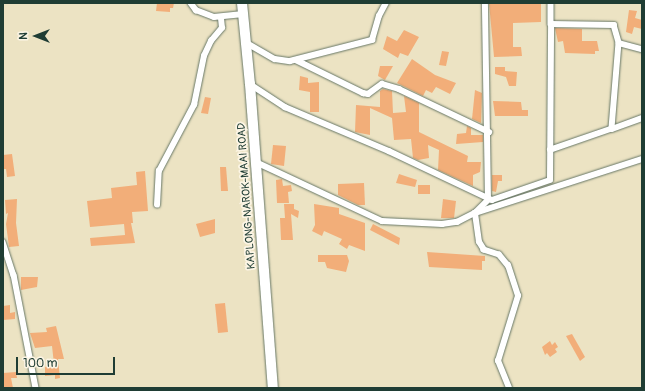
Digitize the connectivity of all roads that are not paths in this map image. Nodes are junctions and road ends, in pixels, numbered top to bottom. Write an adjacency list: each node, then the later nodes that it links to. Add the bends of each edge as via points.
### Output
1 (191, 3): 7 (street, via 196,10)
2 (242, 3): 6 (highway, KAPLONG-NAROK-MAAI ROAD)
3 (386, 3): 12 (street, via 372,40)
4 (485, 3): 16 (street)
5 (551, 3): 8 (street)
6 (243, 14): 7 (street); 9 (highway, KAPLONG-NAROK-MAAI ROAD)
7 (221, 18): 21 (street, via 222,28 211,41 204,56 194,105 159,171)
8 (551, 24): 10 (street, via 610,23 617,30); 17 (street)
9 (245, 42): 12 (street, via 275,59); 13 (highway, KAPLONG-NAROK-MAAI ROAD)
10 (619, 43): 11 (street); 15 (street)
11 (642, 49)
12 (296, 60): 16 (street, via 363,93 368,94 382,84 399,89)
13 (250, 84): 19 (highway, KAPLONG-NAROK-MAAI ROAD); 20 (street, via 285,107 389,151)
14 (642, 118): 15 (street)
15 (612, 129): 17 (street)
16 (489, 132): 20 (street)
17 (550, 150): 20 (street, via 550,180)
18 (642, 159): 22 (street)
19 (256, 162): 22 (street, via 382,221 442,224 457,222); 25 (highway, KAPLONG-NAROK-MAAI ROAD)
20 (488, 200): 22 (street)
21 (157, 205)
22 (475, 213): 26 (street, via 479,242 484,250 499,255 508,266 518,296 498,361)
23 (3, 242): 24 (street, via 14,275)
24 (36, 388)
25 (273, 388)
26 (509, 388)

